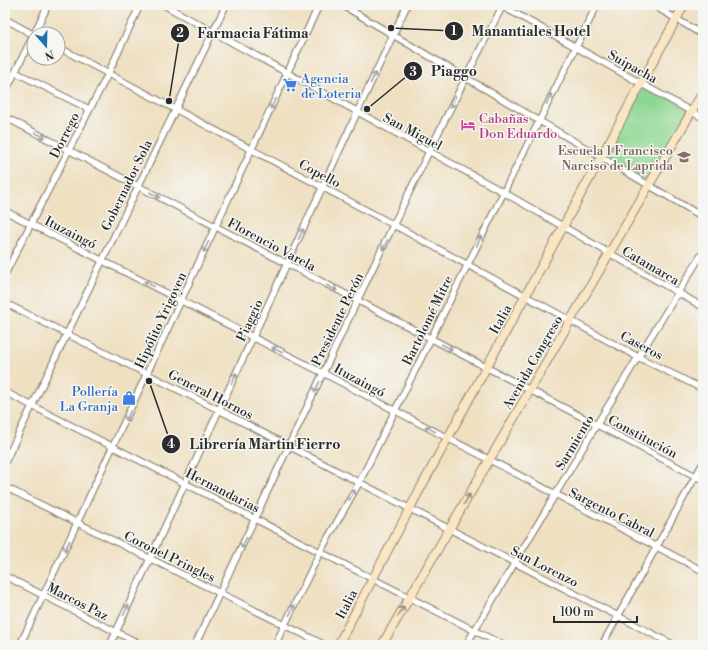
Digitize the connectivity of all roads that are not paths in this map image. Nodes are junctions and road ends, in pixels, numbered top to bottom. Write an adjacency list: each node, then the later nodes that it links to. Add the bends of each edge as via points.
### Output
1 (48, 5): 14 (street)
2 (140, 5): 23 (street, Dorrego)
3 (164, 5): 16 (street, San Miguel)
4 (226, 5): 16 (street, Gobernador Sola)
5 (319, 5): 24 (street, Hipólito Yrigoyen)
6 (342, 5): 17 (street)
7 (408, 5): 17 (street, Piaggio)
8 (597, 5): 19 (street, Bartolomé Mitre)
9 (653, 5): 12 (street)
10 (684, 5): 12 (street, Italia)
11 (501, 6): 19 (street, Suipacha); 25 (street, Presidente Perón)
12 (677, 18): 18 (street); 26 (street, Italia)
13 (5, 19): 15 (street)
14 (38, 26)
15 (26, 30)
16 (213, 32): 24 (street, San Miguel); 30 (street, Gobernador Sola)
17 (393, 34): 25 (street); 32 (street, Piaggio, one-way to 17)
18 (703, 35)
19 (575, 46): 26 (street, Suipacha); 35 (street, Bartolomé Mitre, one-way to 19)
20 (26, 50): 22 (street)
21 (66, 51): 23 (street, Copello)
22 (15, 72): 28 (street); 29 (street)
23 (108, 74): 29 (street, Dorrego); 30 (street, Copello)
24 (287, 74): 32 (street, San Miguel); 37 (street, Hipólito Yrigoyen, one-way to 37)
25 (466, 77): 35 (street); 38 (street, Presidente Perón, one-way to 38)
26 (642, 83): 31 (street, Suipacha); 39 (street, Italia)
27 (703, 92): 31 (street, Avenida Congreso)
28 (5, 93)
29 (89, 109): 36 (street, Dorrego)
30 (175, 109): 37 (street, Copello); 41 (street, Gobernador Sola)
31 (692, 111): 34 (street, Suipacha); 40 (street, Avenida Congreso)
32 (357, 113): 38 (street, San Miguel); 42 (street, Piaggio)
33 (5, 117): 36 (street, Florencio Varela, one-way to 36)
34 (703, 118)
35 (539, 119): 39 (street); 43 (street, Bartolomé Mitre)
36 (69, 150): 41 (street, Florencio Varela); 46 (street, Dorrego)
37 (252, 150): 42 (street, Copello); 48 (street, Hipólito Yrigoyen)
38 (429, 152): 43 (street, San Miguel); 47 (street, Presidente Perón)
39 (602, 156): 40 (street); 49 (street, Italia)
40 (649, 184): 45 (street); 51 (street, Avenida Congreso)
41 (138, 186): 48 (street, Florencio Varela, one-way to 48); 52 (street, Gobernador Sola)
42 (323, 187): 47 (street, Copello); 53 (street, Piaggio, one-way to 42)
43 (503, 192): 49 (street, San Miguel); 54 (street, Bartolomé Mitre, one-way to 43)
44 (5, 211): 46 (street, Ituzaingó)
45 (703, 217)
46 (30, 224): 52 (street, Ituzaingó); 55 (street, Dorrego)
47 (394, 225): 54 (street, Copello); 59 (street, Presidente Perón, one-way to 59)
48 (216, 227): 53 (street, Florencio Varela); 58 (street, Hipólito Yrigoyen, one-way to 58)
49 (564, 227): 51 (street, San Miguel); 57 (street, Italia)
50 (703, 252): 56 (street, Sarmiento)
51 (609, 253): 56 (street, Catamarca); 62 (street, Avenida Congreso)
52 (102, 261): 58 (street, Ituzaingó, one-way to 52); 63 (street, Gobernador Sola)
53 (287, 264): 59 (street, Florencio Varela, one-way to 59); 64 (street, Piaggio)
54 (467, 264): 57 (street, Copello); 65 (street, Bartolomé Mitre)
55 (5, 274)
56 (678, 293): 61 (street, Catamarca); 66 (street, Sarmiento)
57 (526, 296): 62 (street, Copello); 67 (street, Italia)
58 (181, 301): 64 (street, Ituzaingó); 69 (street, Hipólito Yrigoyen)
59 (358, 301): 65 (street, Florencio Varela); 68 (street, Presidente Perón)
60 (5, 303): 63 (street, General Hornos)
61 (703, 307)
62 (571, 320): 66 (street, Caseros); 71 (street, Avenida Congreso)
63 (67, 334): 69 (street, General Hornos); 73 (street, Gobernador Sola)
64 (253, 337): 68 (street, Ituzaingó, one-way to 64); 74 (street, Piaggio, one-way to 64)
65 (430, 338): 67 (street, Florencio Varela, one-way to 67); 75 (street, Bartolomé Mitre)
66 (638, 357): 70 (street, Caseros); 76 (street, Sarmiento)
67 (487, 368): 71 (street, Florencio Varela); 77 (street, Italia)
68 (323, 373): 75 (street, Ituzaingó); 79 (street, Presidente Perón, one-way to 79)
69 (147, 374): 74 (street, General Hornos); 78 (street, Hipólito Yrigoyen, one-way to 78)
70 (703, 389)
71 (530, 390): 76 (street, Constitución); 80 (street, Avenida Congreso)
72 (5, 392): 73 (street, Hernandarias)
73 (32, 405): 78 (street, Hernandarias); 81 (street, Gobernador Sola)
74 (219, 410): 79 (street, General Hornos); 85 (street, Piaggio)
75 (394, 410): 77 (street, Ituzaingó, one-way to 75); 86 (street, Bartolomé Mitre)
76 (597, 424): 83 (street, Constitución); 88 (street, Sarmiento)
77 (448, 438): 80 (street, Ituzaingó); 89 (street, Italia)
78 (113, 446): 85 (street, Hernandarias); 91 (street, Hipólito Yrigoyen)
79 (289, 447): 86 (street, General Hornos); 90 (street, Presidente Perón)
80 (489, 460): 88 (street, Sargento Cabral); 92 (street, Avenida Congreso, one-way to 80)
81 (5, 462)
82 (703, 463): 83 (street)
83 (695, 476): 84 (street, Constitución); 93 (street)
84 (703, 480)
85 (185, 483): 90 (street, Hernandarias); 95 (street, Piaggio)
86 (359, 483): 89 (street, General Hornos); 94 (street, Bartolomé Mitre, one-way to 86)
87 (5, 487): 91 (street, Coronel Pringles)
88 (555, 495): 93 (street, Sargento Cabral); 96 (street, Sarmiento)
89 (409, 509): 92 (street, General Hornos); 99 (street, Italia)
90 (255, 519): 94 (street, Hernandarias); 100 (street, Presidente Perón, one-way to 100)
91 (78, 522): 95 (street, Coronel Pringles); 101 (street, Hipólito Yrigoyen, one-way to 101)
92 (449, 529): 96 (street, San Lorenzo); 102 (street, Avenida Congreso)
93 (656, 547): 97 (street, Sargento Cabral); 103 (street)
94 (320, 552): 99 (street, Hernandarias); 104 (street, Bartolomé Mitre, one-way to 94)
95 (150, 558): 100 (street, Coronel Pringles); 106 (street, Piaggio, one-way to 95)
96 (515, 563): 103 (street, San Lorenzo); 105 (street, Sarmiento)
97 (703, 572)
98 (5, 576): 101 (street, Marcos Paz)
99 (373, 578): 102 (street, Hernandarias); 113 (street, Italia)
100 (220, 593): 104 (street, Coronel Pringles); 110 (street, Presidente Perón)
101 (43, 596): 106 (street, Marcos Paz); 107 (street, Hipólito Yrigoyen)
102 (410, 596): 105 (street, Hernandarias); 114 (street, Avenida Congreso, one-way to 102)
103 (618, 616): 117 (street); 118 (street, San Lorenzo)
104 (285, 625): 111 (street, Bartolomé Mitre); 112 (street, Coronel Pringles)
105 (475, 631): 115 (street, Sarmiento); 116 (street, Hernandarias)
106 (116, 632): 108 (street, Piaggio); 109 (street, Marcos Paz)
107 (20, 645)
108 (110, 645)
109 (142, 645)
110 (195, 645)
111 (275, 645)
112 (325, 645)
113 (338, 645)
114 (382, 645)
115 (466, 645)
116 (503, 645)
117 (602, 645)
118 (674, 645)

